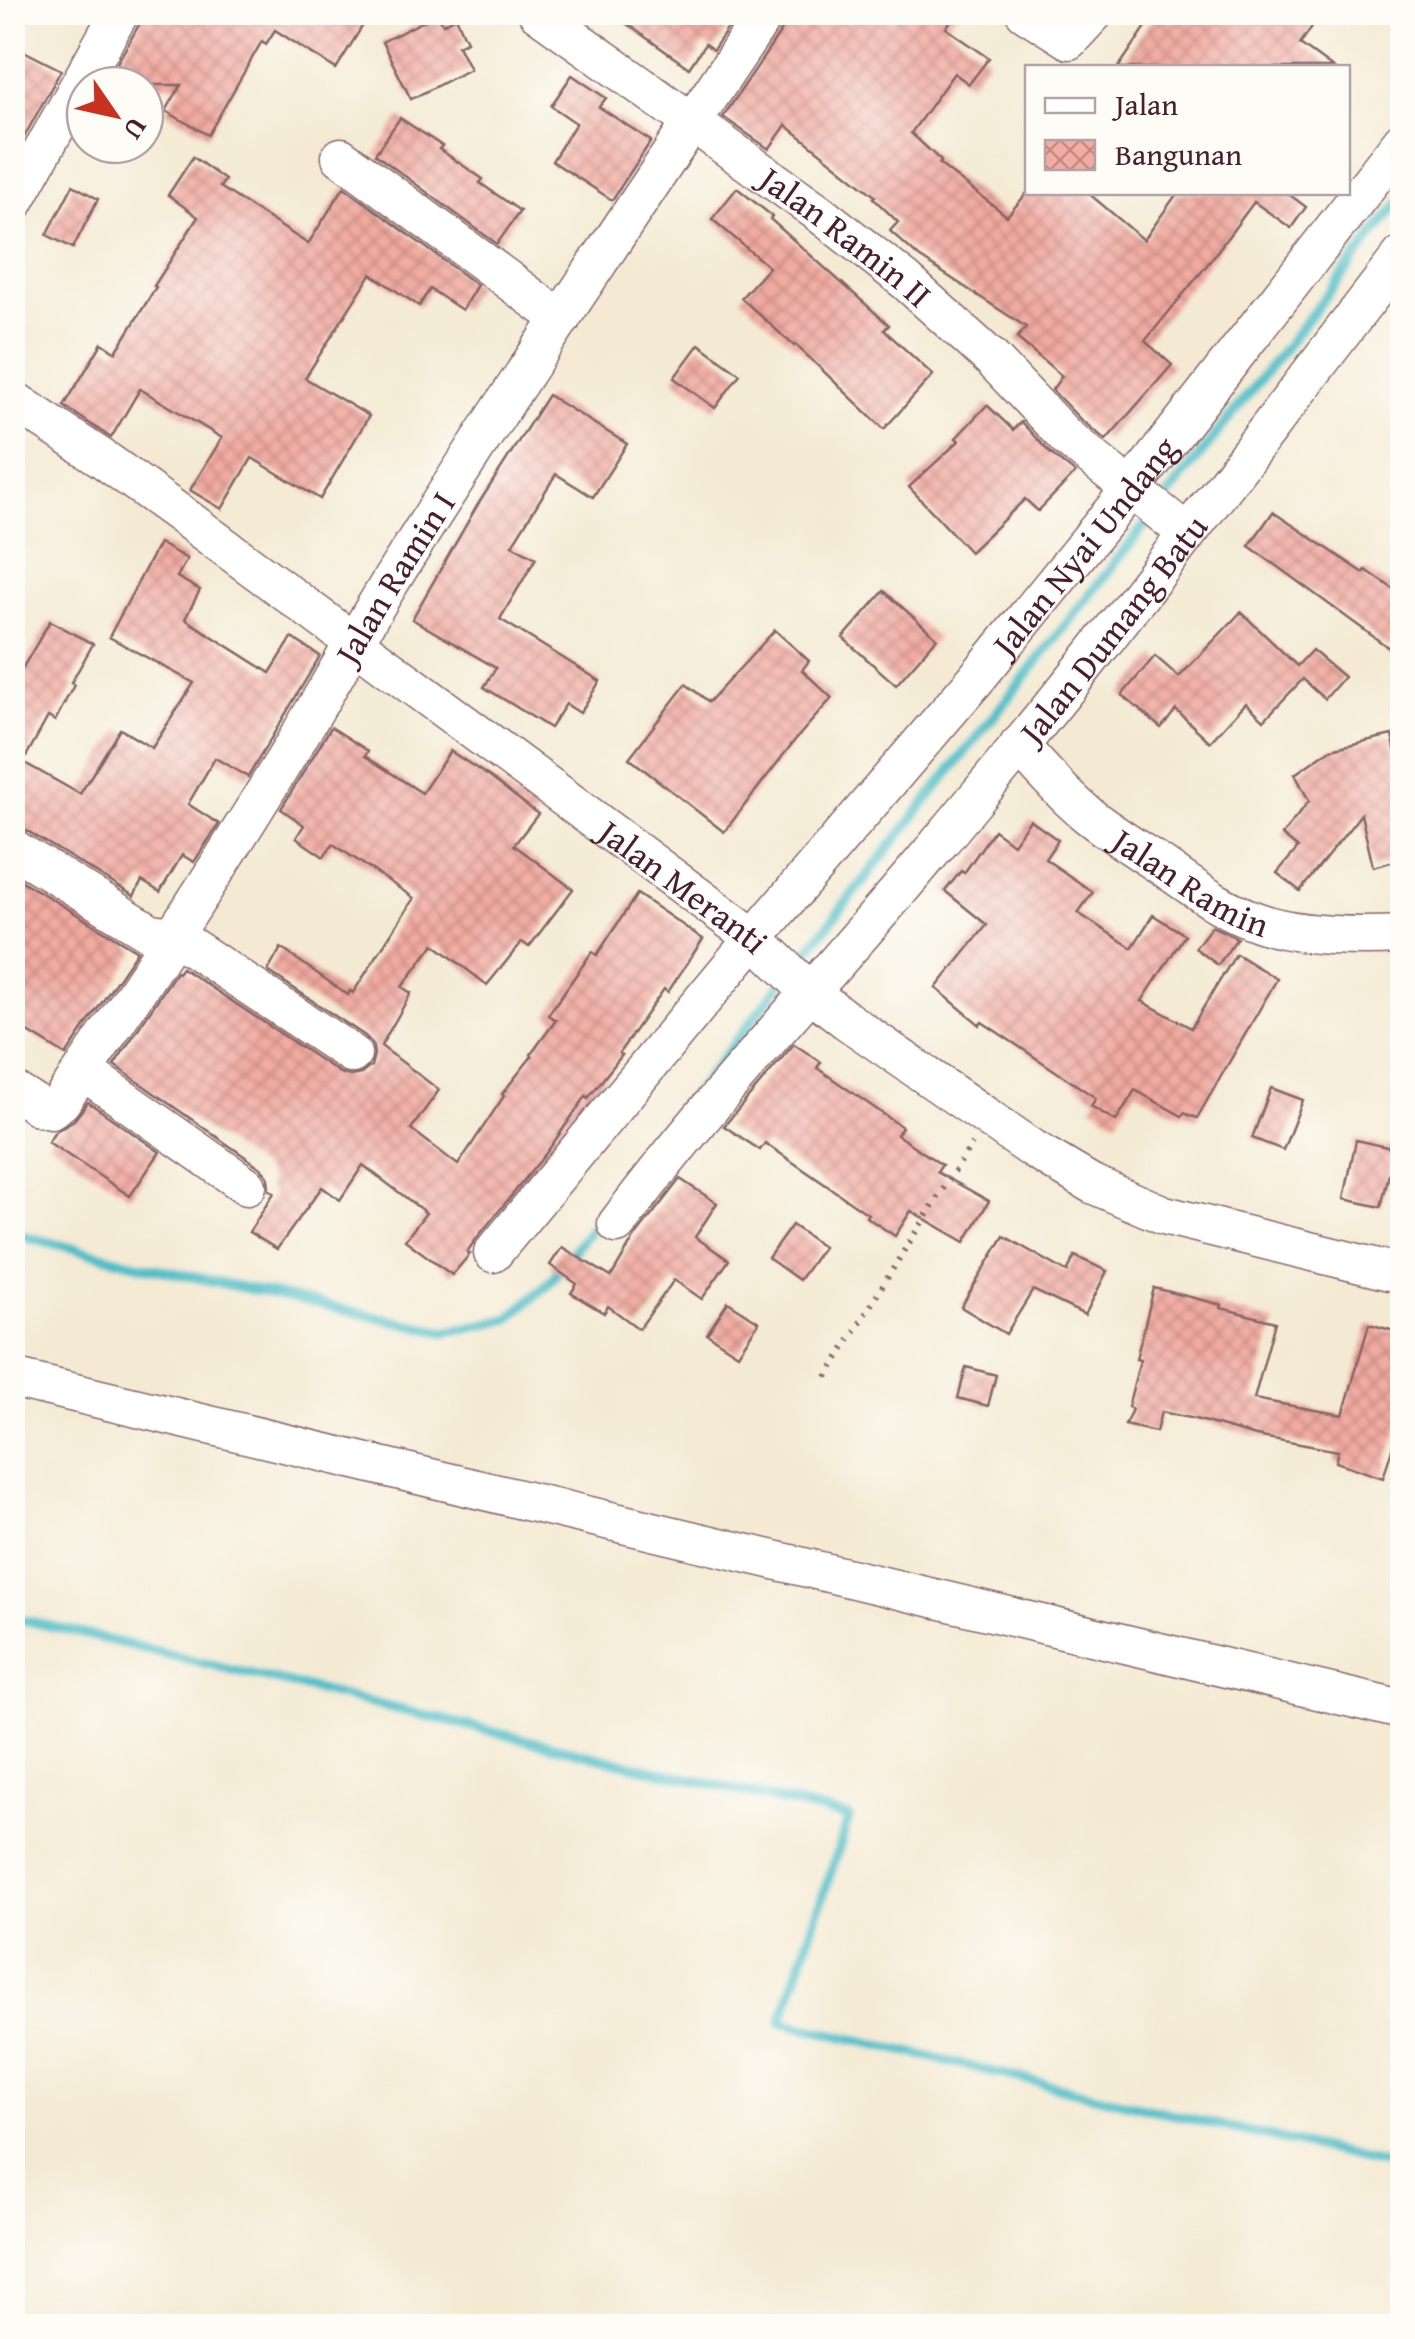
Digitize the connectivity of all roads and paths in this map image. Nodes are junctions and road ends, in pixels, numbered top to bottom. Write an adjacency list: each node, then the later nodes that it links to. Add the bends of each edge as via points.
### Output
1 (120, 12): 10 (street)
2 (538, 12): 6 (street, Jalan Ramin II)
3 (766, 12): 7 (street, Jalan Ramin I)
4 (1026, 12): 5 (street, via 1069,40)
5 (1095, 12)
6 (578, 24): 7 (street, Jalan Ramin II)
7 (692, 122): 12 (street, Jalan Ramin I); 14 (street, Jalan Ramin II, via 906,281 1066,437)
8 (1402, 141): 14 (street, Jalan Nyai Undang)
9 (341, 157): 12 (street)
10 (12, 206)
11 (1402, 255): 15 (street, Jalan Dumang Batu)
12 (561, 319): 16 (street, Jalan Ramin I)
13 (12, 399): 16 (street, Jalan Meranti)
14 (1136, 495): 15 (street, Jalan Ramin II); 21 (street, Jalan Nyai Undang, via 976,679)
15 (1180, 528): 17 (street, Jalan Dumang Batu, via 1096,652)
16 (352, 643): 20 (street, Jalan Ramin I); 21 (street, Jalan Meranti)
17 (1018, 745): 19 (street, Jalan Ramin, via 1089,816 1234,913 1324,934); 21 (street, Jalan Dumang Batu, via 936,846)
18 (12, 848): 20 (street, via 151,933)
19 (1402, 935)
20 (174, 936): 22 (street); 23 (street, Jalan Ramin I)
21 (782, 965): 25 (street, Jalan Meranti); 27 (street, via 719,1095); 28 (street)
22 (352, 1054)
23 (83, 1070): 24 (street, Jalan Ramin I, via 51,1108); 26 (street)
24 (12, 1090)
25 (990, 1119): 29 (street, Jalan Meranti, via 1063,1168 1164,1216); 30 (path)
26 (247, 1186)
27 (616, 1224)
28 (493, 1252)
29 (1402, 1274)
30 (827, 1377)
31 (12, 1378): 32 (street)
32 (1402, 1710)

